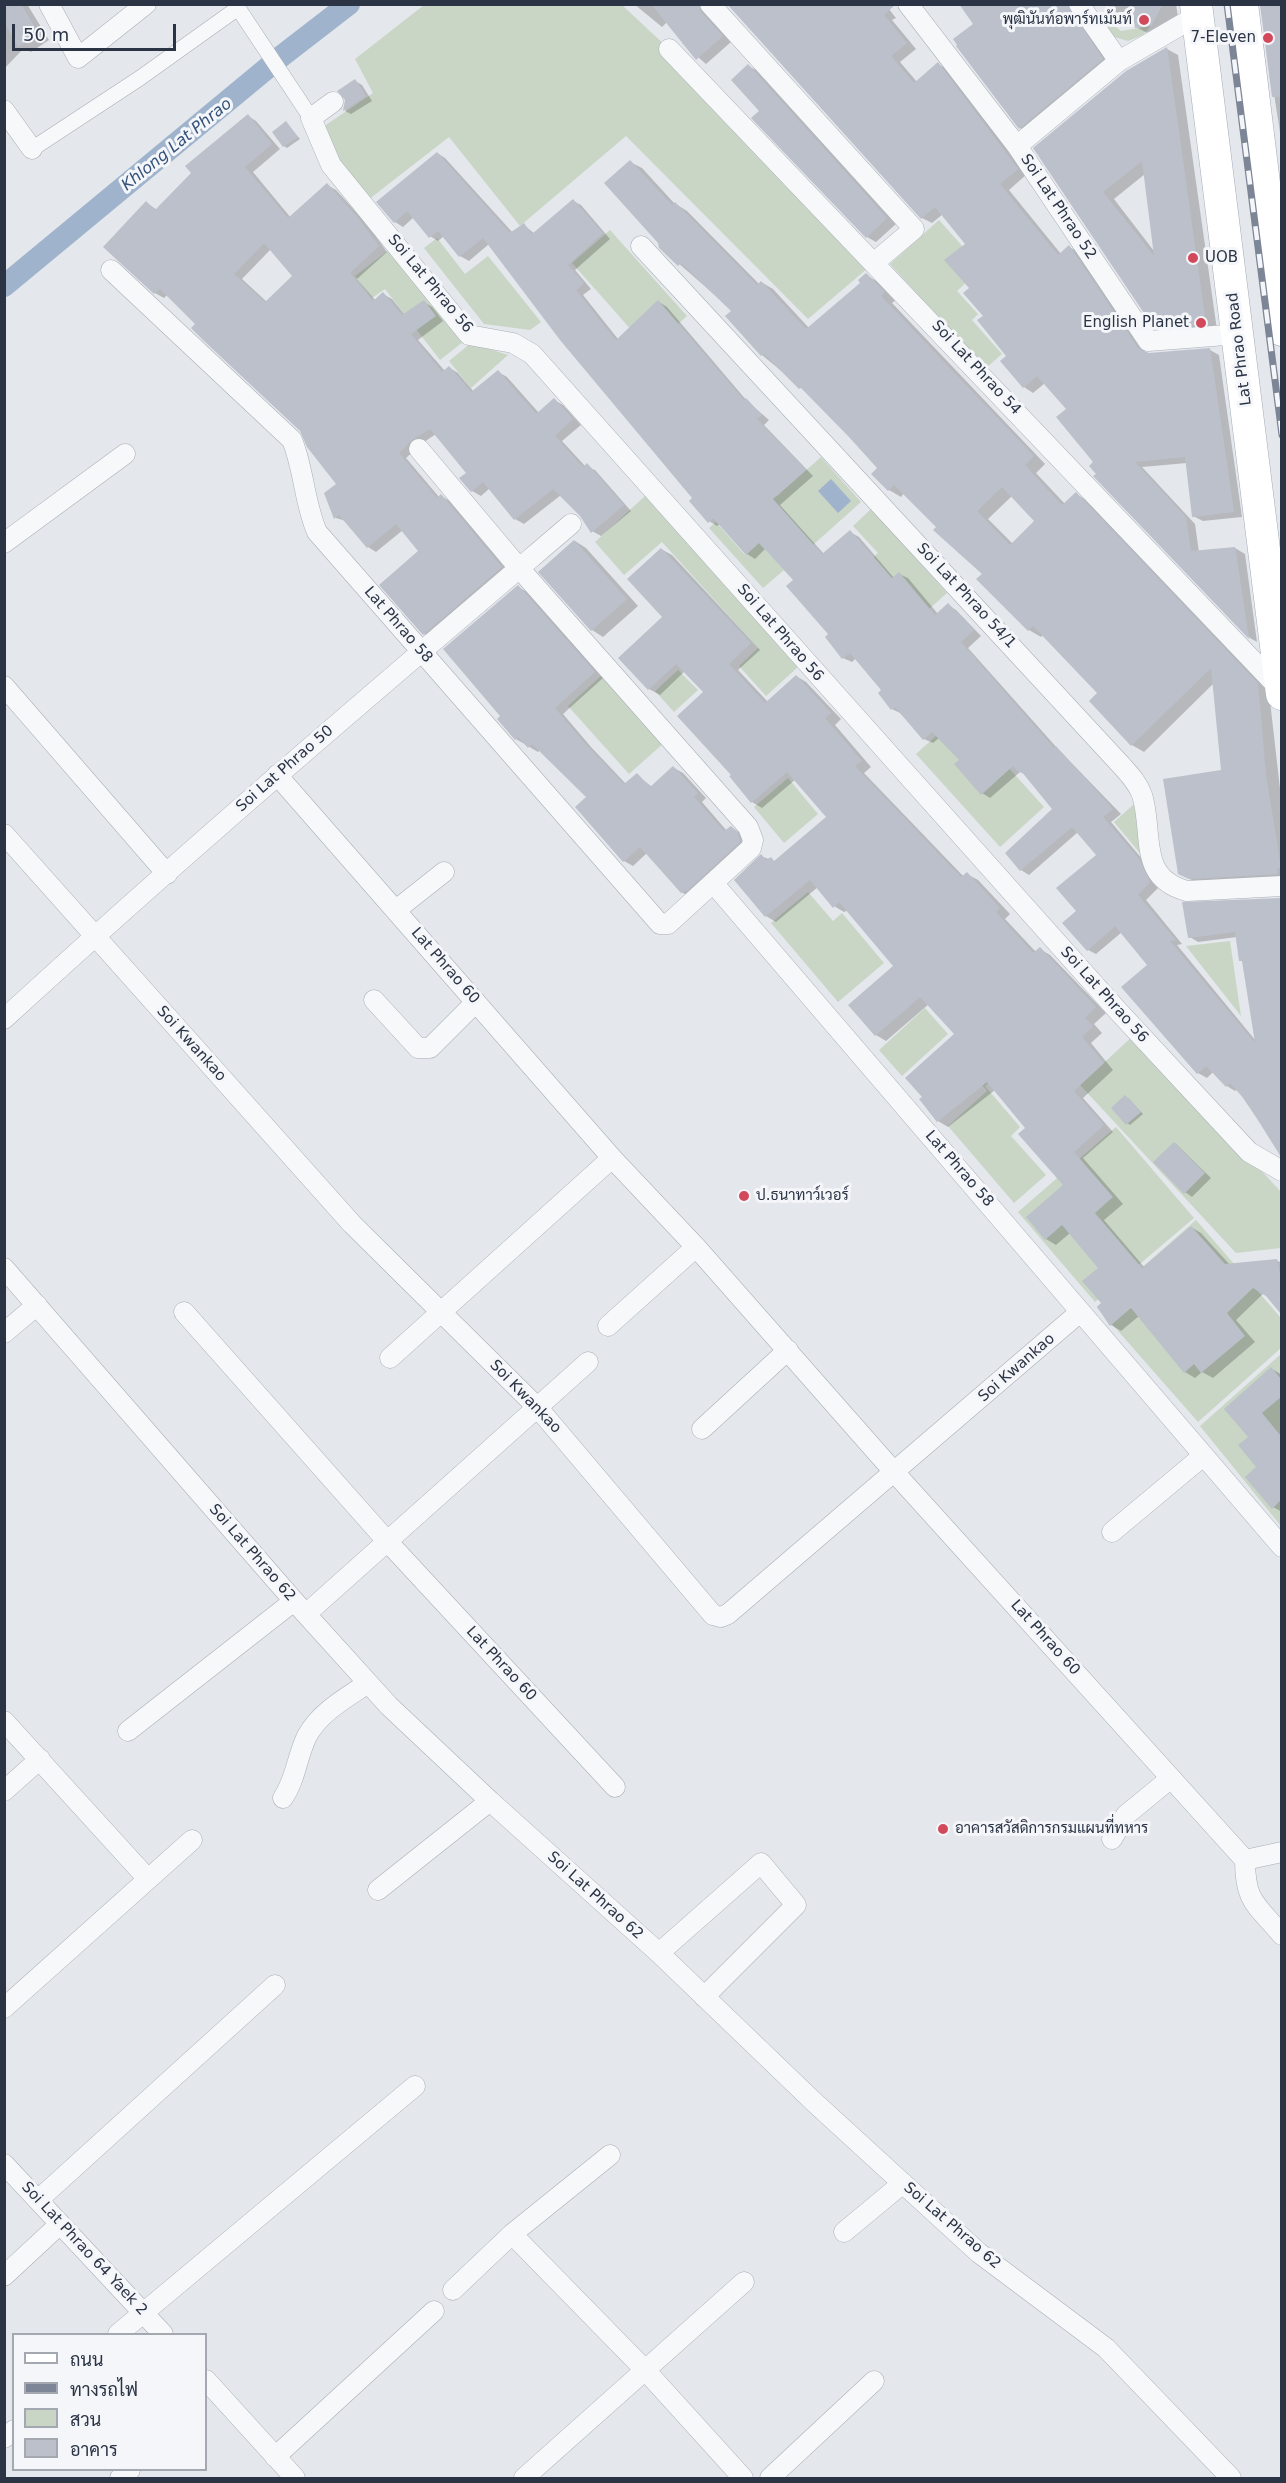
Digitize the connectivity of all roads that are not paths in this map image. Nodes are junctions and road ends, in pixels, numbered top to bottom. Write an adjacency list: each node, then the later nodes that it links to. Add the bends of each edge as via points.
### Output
1 (49, 4): 2 (street, via 78,58)
2 (146, 4)
3 (710, 4): 17 (street, via 914,229)
4 (908, 4): 13 (street, Soi Lat Phrao 52)
5 (1079, 4): 9 (street)
6 (1242, 4): 15 (main road)
7 (1197, 10): 9 (street); 20 (main road, Lat Phrao Road)
8 (669, 49): 17 (street, Soi Lat Phrao 54)
9 (1119, 61): 13 (street)
10 (333, 102): 12 (street)
11 (4, 110): 14 (street)
12 (311, 118): 14 (street, via 238,8); 41 (street, Soi Lat Phrao 56, via 331,165 469,334 513,343 532,354 1118,1011 1249,1152)
13 (1017, 146): 20 (street, Soi Lat Phrao 52, via 1148,341)
14 (32, 148)
15 (1271, 164): 19 (main road)
16 (641, 246): 34 (street, Soi Lat Phrao 54/1, via 1121,765 1142,796 1153,867 1161,879 1186,891)
17 (875, 262): 28 (street, Soi Lat Phrao 54)
18 (111, 270): 26 (street, Lat Phrao 58, via 292,440 300,458 308,511 317,532)
19 (1281, 330)
20 (1239, 333): 28 (main road, Lat Phrao Road)
21 (419, 448): 25 (street, Lat Phrao 58)
22 (125, 454): 24 (street)
23 (571, 524): 25 (street, Soi Lat Phrao 50)
24 (4, 543)
25 (519, 568): 26 (street, Soi Lat Phrao 50); 33 (street, Lat Phrao 58, via 748,826 753,840 751,848)
26 (421, 653): 29 (street, Soi Lat Phrao 50); 33 (street, Lat Phrao 58, via 660,924 668,924)
27 (4, 686): 32 (street)
28 (1281, 692)
29 (277, 775): 32 (street, Soi Lat Phrao 50); 35 (street, Lat Phrao 60)
30 (4, 834): 36 (street, Soi Kwankao)
31 (444, 872): 35 (street)
32 (167, 874): 36 (street, Soi Lat Phrao 50)
33 (714, 884): 47 (street, Lat Phrao 58)
34 (1281, 886)
35 (396, 910): 38 (street, Lat Phrao 60)
36 (95, 936): 39 (street, Soi Lat Phrao 50); 46 (street, Soi Kwankao, via 352,1224)
37 (374, 999): 38 (street, via 418,1048 424,1049 430,1048)
38 (476, 1002): 40 (street, Lat Phrao 60)
39 (4, 1019)
40 (612, 1158): 42 (street, Lat Phrao 60); 46 (street)
41 (1281, 1171)
42 (696, 1247): 48 (street); 50 (street, Lat Phrao 60)
43 (4, 1268): 44 (street, Soi Lat Phrao 62)
44 (37, 1305): 49 (street); 60 (street, Soi Lat Phrao 62)
45 (184, 1312): 58 (street, Lat Phrao 60)
46 (442, 1313): 51 (street); 53 (street, Soi Kwankao)
47 (1079, 1313): 55 (street, Lat Phrao 58); 56 (street, Soi Kwankao)
48 (608, 1326)
49 (4, 1333)
50 (788, 1350): 54 (street); 56 (street, Lat Phrao 60)
51 (390, 1358)
52 (588, 1362): 53 (street)
53 (538, 1408): 56 (street, Soi Kwankao, via 713,1615 721,1617); 58 (street)
54 (702, 1429)
55 (1203, 1456): 57 (street); 59 (street, Lat Phrao 58)
56 (896, 1473): 65 (street, Lat Phrao 60)
57 (1112, 1532)
58 (387, 1541): 60 (street); 66 (street, Lat Phrao 60)
59 (1281, 1547)
60 (300, 1607): 61 (street, Soi Lat Phrao 62); 63 (street)
61 (368, 1683): 68 (street, via 323,1716 307,1737 292,1785); 69 (street, Soi Lat Phrao 62)
62 (4, 1721): 64 (street)
63 (128, 1731)
64 (40, 1759): 67 (street); 74 (street)
65 (1171, 1778): 70 (street, via 1126,1815); 73 (street, Lat Phrao 60)
66 (615, 1787)
67 (4, 1791)
68 (283, 1798)
69 (490, 1802): 75 (street); 77 (street, Soi Lat Phrao 62)
70 (1112, 1839)
71 (192, 1840): 74 (street)
72 (1281, 1852): 73 (street)
73 (1245, 1860): 76 (street, via 1248,1895)
74 (148, 1879): 80 (street)
75 (378, 1890)
76 (1281, 1935)
77 (659, 1953): 79 (street, Soi Lat Phrao 62); 79 (street, via 761,1863 796,1905)
78 (275, 1984): 85 (street)
79 (704, 1997): 84 (street, Soi Lat Phrao 62)
80 (4, 2008)
81 (415, 2085): 93 (street)
82 (610, 2155): 88 (street)
83 (4, 2164): 85 (street, Soi Lat Phrao 64 Yaek 2)
84 (903, 2184): 87 (street); 104 (street, Soi Lat Phrao 62, via 979,2253 1106,2348)
85 (38, 2200): 86 (street, Soi Lat Phrao 64 Yaek 2)
86 (60, 2224): 89 (street); 93 (street, Soi Lat Phrao 64 Yaek 2)
87 (844, 2232)
88 (512, 2234): 91 (street); 96 (street)
89 (4, 2276)
90 (744, 2283): 96 (street)
91 (453, 2290)
92 (434, 2311): 99 (street)
93 (143, 2313): 94 (street); 95 (street, Soi Lat Phrao 64 Yaek 2)
94 (119, 2333)
95 (162, 2333)
96 (646, 2371): 101 (street); 102 (street)
97 (874, 2381): 103 (street)
98 (208, 2390): 99 (street)
99 (275, 2457): 100 (street)
100 (294, 2478)
101 (524, 2478)
102 (743, 2478)
103 (770, 2478)
104 (1231, 2478)

